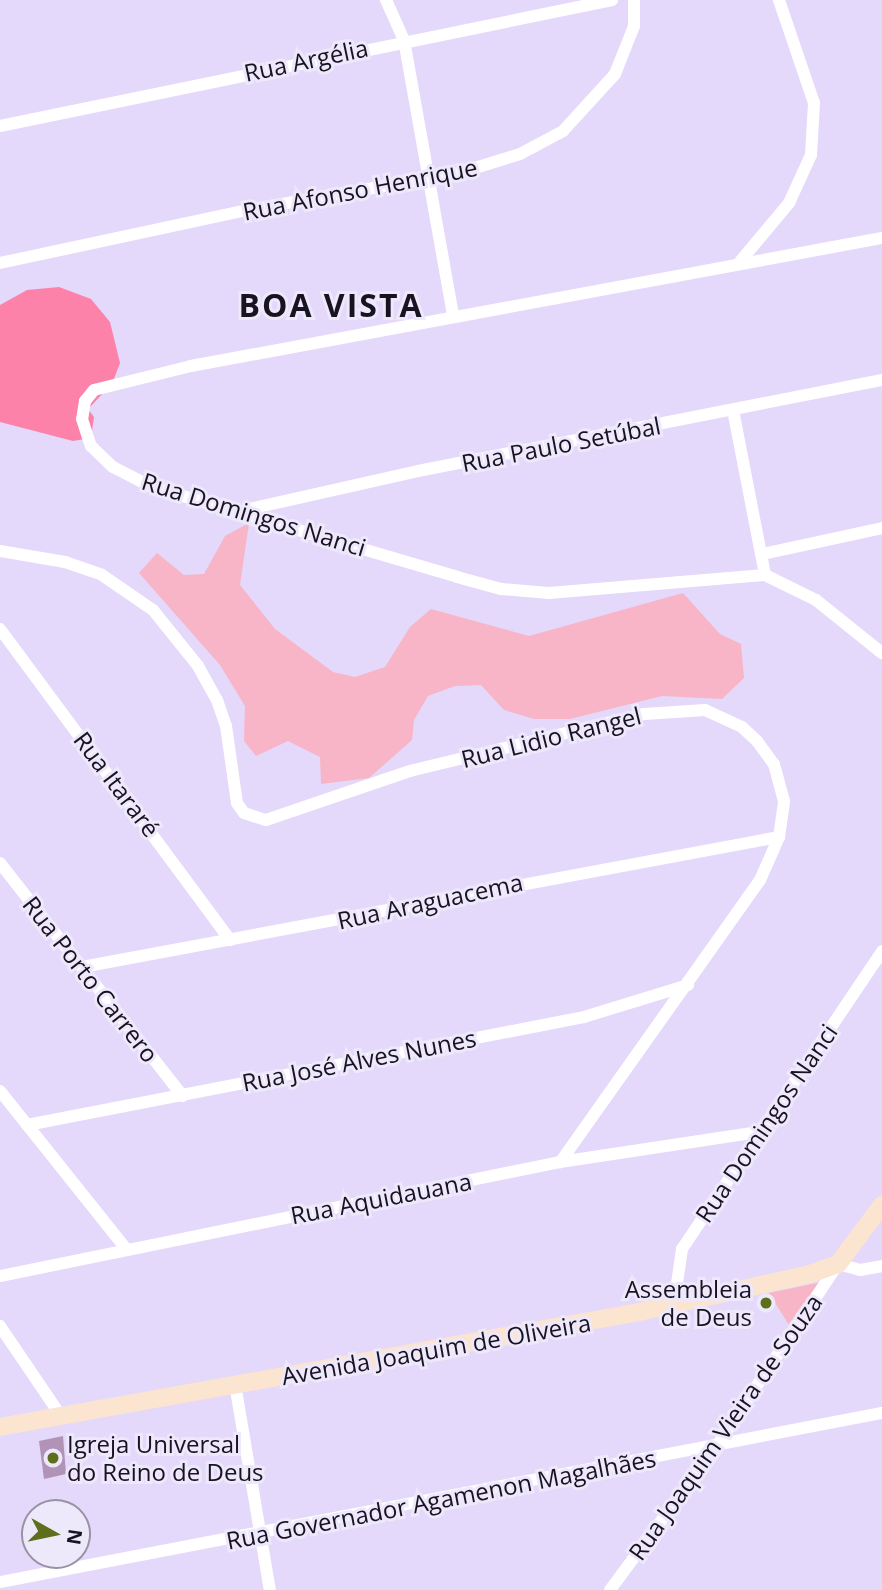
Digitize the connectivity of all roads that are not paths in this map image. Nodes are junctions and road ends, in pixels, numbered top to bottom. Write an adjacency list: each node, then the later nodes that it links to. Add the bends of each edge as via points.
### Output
1 (386, 0): 5 (street)
2 (612, 0): 5 (street, Rua Argélia)
3 (634, 0): 7 (street, Rua Afonso Henrique, via 634,26 615,74 563,131 520,154)
4 (779, 0): 10 (street, via 814,103 811,155 789,203)
5 (404, 40): 6 (street, Rua Argélia); 7 (street)
6 (0, 127)
7 (428, 178): 9 (street, Rua Afonso Henrique, via 248,210); 11 (street)
8 (882, 238): 10 (street, Rua Domingos Nanci)
9 (0, 263)
10 (738, 264): 11 (street, Rua Domingos Nanci)
11 (453, 315): 14 (street, Rua Domingos Nanci, via 191,366 93,390 85,401 85,433 113,467 152,488)
12 (882, 380): 13 (street, Rua Paulo Setúbal)
13 (733, 410): 14 (street, Rua Paulo Setúbal, via 418,471); 17 (street)
14 (241, 511): 18 (street, Rua Domingos Nanci, via 501,589 549,593)
15 (882, 528): 17 (street)
16 (0, 551): 21 (street, Rua Lidio Rangel, via 65,562 102,575 153,610 198,666 217,700 226,726 237,803 252,816 266,820 294,813 410,771 601,723 644,714 705,710 742,727 774,764 785,802)
17 (764, 554): 18 (street)
18 (765, 575): 20 (street, via 816,600)
19 (0, 629): 23 (street, Rua Itararé)
20 (882, 653)
21 (779, 837): 23 (street, Rua Araguacema, via 529,880); 26 (street, Rua Lidio Rangel, via 760,880)
22 (0, 863): 25 (street, Rua Porto Carrero)
23 (230, 940): 25 (street, Rua Araguacema)
24 (882, 951): 30 (street, Rua Domingos Nanci)
25 (82, 967): 28 (street, Rua Porto Carrero)
26 (688, 985): 28 (street, Rua José Alves Nunes, via 584,1017); 31 (street, Rua Lidio Rangel)
27 (0, 1091): 29 (street)
28 (183, 1096): 29 (street, Rua José Alves Nunes)
29 (27, 1125): 33 (street)
30 (764, 1131): 31 (street, Rua Aquidauana); 37 (street, Rua Domingos Nanci, via 682,1249)
31 (560, 1162): 33 (street, Rua Aquidauana)
32 (882, 1205): 34 (main road)
33 (126, 1250): 36 (street, Rua Aquidauana)
34 (838, 1264): 35 (street, via 860,1270); 37 (main road, Avenida Joaquim de Oliveira); 43 (street, Rua Joaquim Vieira de Souza)
35 (882, 1266)
36 (0, 1276)
37 (674, 1304): 39 (main road, Avenida Joaquim de Oliveira)
38 (0, 1326): 41 (street)
39 (235, 1384): 41 (main road, Avenida Joaquim de Oliveira); 44 (street)
40 (882, 1413): 43 (street, Rua Governador Agamenon Magalhães)
41 (61, 1416): 42 (main road, Avenida Joaquim de Oliveira)
42 (0, 1427)
43 (716, 1447): 44 (street, Rua Governador Agamenon Magalhães); 47 (street, Rua Joaquim Vieira de Souza)
44 (261, 1533): 45 (street, Rua Governador Agamenon Magalhães); 46 (street)
45 (0, 1582)
46 (270, 1590)
47 (610, 1590)

